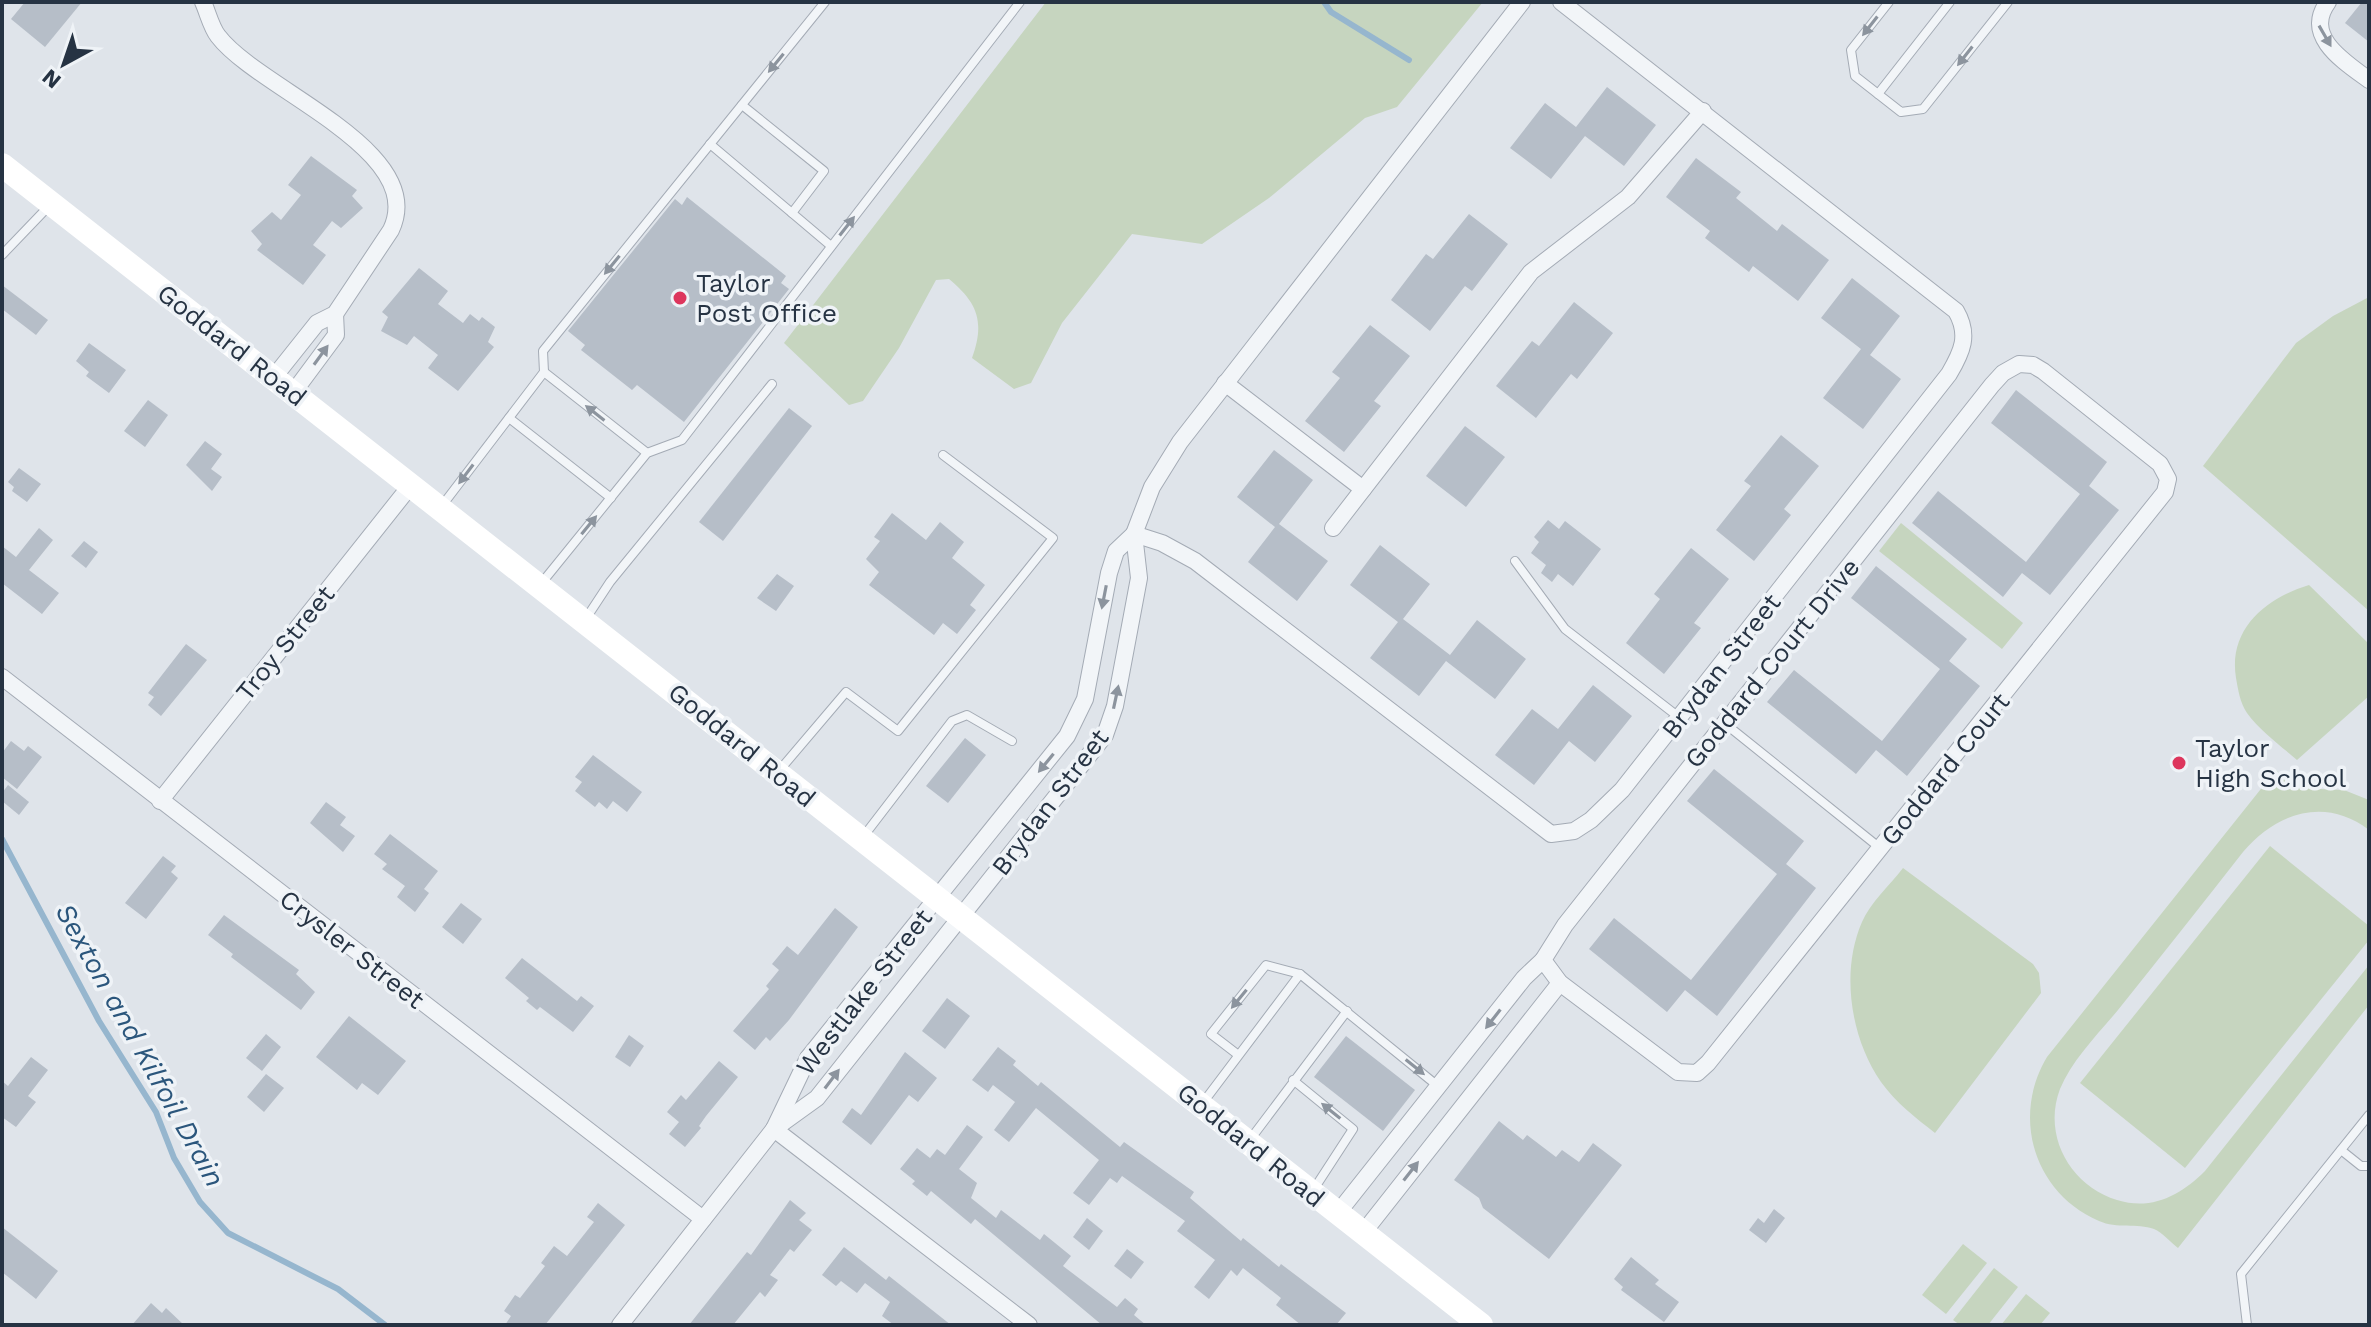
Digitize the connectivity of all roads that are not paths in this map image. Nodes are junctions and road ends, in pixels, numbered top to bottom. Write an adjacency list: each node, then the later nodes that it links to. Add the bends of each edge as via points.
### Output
1 (203, 2): 20 (street, via 217,35 248,65 364,147 390,176 398,197 396,219)
2 (825, 2): 12 (lane, one-way to 12)
3 (1020, 2): 18 (lane, one-way to 3)
4 (1522, 2): 24 (street, Brydan Street)
5 (1561, 2): 13 (street, Brydan Street)
6 (1889, 2): 11 (lane, one-way to 11, via 1851,50 1855,76)
7 (1950, 2): 11 (lane)
8 (2008, 2): 11 (lane, one-way to 11, via 1923,109 1901,112)
9 (2328, 2): 10 (street, one-way to 10, via 2318,15 2325,41)
10 (2369, 80)
11 (1878, 94)
12 (742, 105): 14 (lane); 17 (lane, via 824,171)
13 (1703, 111): 31 (street, via 1628,197 1531,272); 40 (street, Brydan Street, via 1956,311 1965,334 1949,374)
14 (710, 144): 17 (lane); 22 (lane, one-way to 22, via 543,351)
15 (2, 165): 16 (main road, Goddard Road)
16 (51, 204): 19 (lane); 23 (main road, Goddard Road)
17 (792, 213): 18 (lane)
18 (831, 246): 28 (lane, via 682,440)
19 (2, 255)
20 (335, 314): 23 (street, via 317,323); 26 (street, one-way to 20, via 336,335)
21 (2019, 364): 41 (street, Goddard Court Drive, via 1992,385); 46 (street, Goddard Court, via 2043,371 2160,464 2168,485)
22 (544, 372): 27 (lane); 28 (lane, one-way to 22)
23 (274, 377): 26 (main road, Goddard Road)
24 (1225, 383): 31 (street); 35 (street, Brydan Street, via 1152,487)
25 (772, 384): 38 (lane)
26 (293, 393): 30 (main road, Goddard Road)
27 (509, 418): 32 (lane); 33 (lane, one-way to 33)
28 (647, 453): 32 (lane)
29 (943, 455): 43 (lane, via 1053,538 898,731 846,692)
30 (411, 485): 33 (main road, Goddard Road); 44 (street, Troy Street)
31 (1363, 489): 34 (street)
32 (611, 498): 37 (lane, one-way to 32)
33 (440, 508): 37 (main road, Goddard Road)
34 (1333, 528)
35 (1134, 534): 40 (street, Brydan Street, via 1195,561 1551,834 1574,831 1591,820); 47 (street, Brydan Street, one-way to 47, via 1116,551 1109,573 1078,721); 48 (street, Brydan Street, one-way to 35, via 1105,735 1139,578)
36 (1515, 561): 40 (lane, via 1565,629)
37 (540, 586): 38 (main road, Goddard Road)
38 (584, 621): 43 (main road, Goddard Road)
39 (2, 677): 44 (street, Crysler Street)
40 (1680, 718)
41 (1723, 722): 46 (lane); 49 (street, Goddard Court Drive, via 1565,925)
42 (1012, 741): 45 (lane, via 967,715 952,721)
43 (778, 772): 45 (main road, Goddard Road)
44 (160, 801): 63 (street, Crysler Street)
45 (860, 841): 47 (main road, Goddard Road)
46 (1881, 848): 49 (street, Goddard Court, via 1697,1073 1668,1066)
47 (937, 900): 48 (main road, Goddard Road); 57 (street, Westlake Street, via 808,1058)
48 (960, 919): 55 (main road, Goddard Road); 57 (street, Westlake Street, one-way to 48, via 817,1098)
49 (1551, 971): 54 (street, one-way to 54, via 1524,978); 64 (street, one-way to 49)
50 (1300, 974): 51 (lane); 52 (lane); 52 (lane, one-way to 52, via 1266,965 1211,1034)
51 (1347, 1011): 53 (lane); 54 (lane, one-way to 54)
52 (1237, 1054): 55 (lane)
53 (1293, 1080): 58 (lane); 61 (lane, one-way to 53, via 1353,1129)
54 (1440, 1087): 62 (street)
55 (1202, 1104): 58 (main road, Goddard Road)
56 (2369, 1115): 59 (lane)
57 (774, 1129): 63 (street, Westlake Street); 66 (street)
58 (1248, 1143): 61 (main road, Goddard Road)
59 (2341, 1150): 60 (lane); 68 (lane, via 2241,1274)
60 (2369, 1166)
61 (1312, 1193): 62 (main road, Goddard Road)
62 (1337, 1214): 64 (main road, Goddard Road)
63 (703, 1219): 65 (street, Westlake Street)
64 (1363, 1233): 67 (main road, Goddard Road)
65 (620, 1325)
66 (1029, 1325)
67 (1481, 1325)
68 (2247, 1325)

